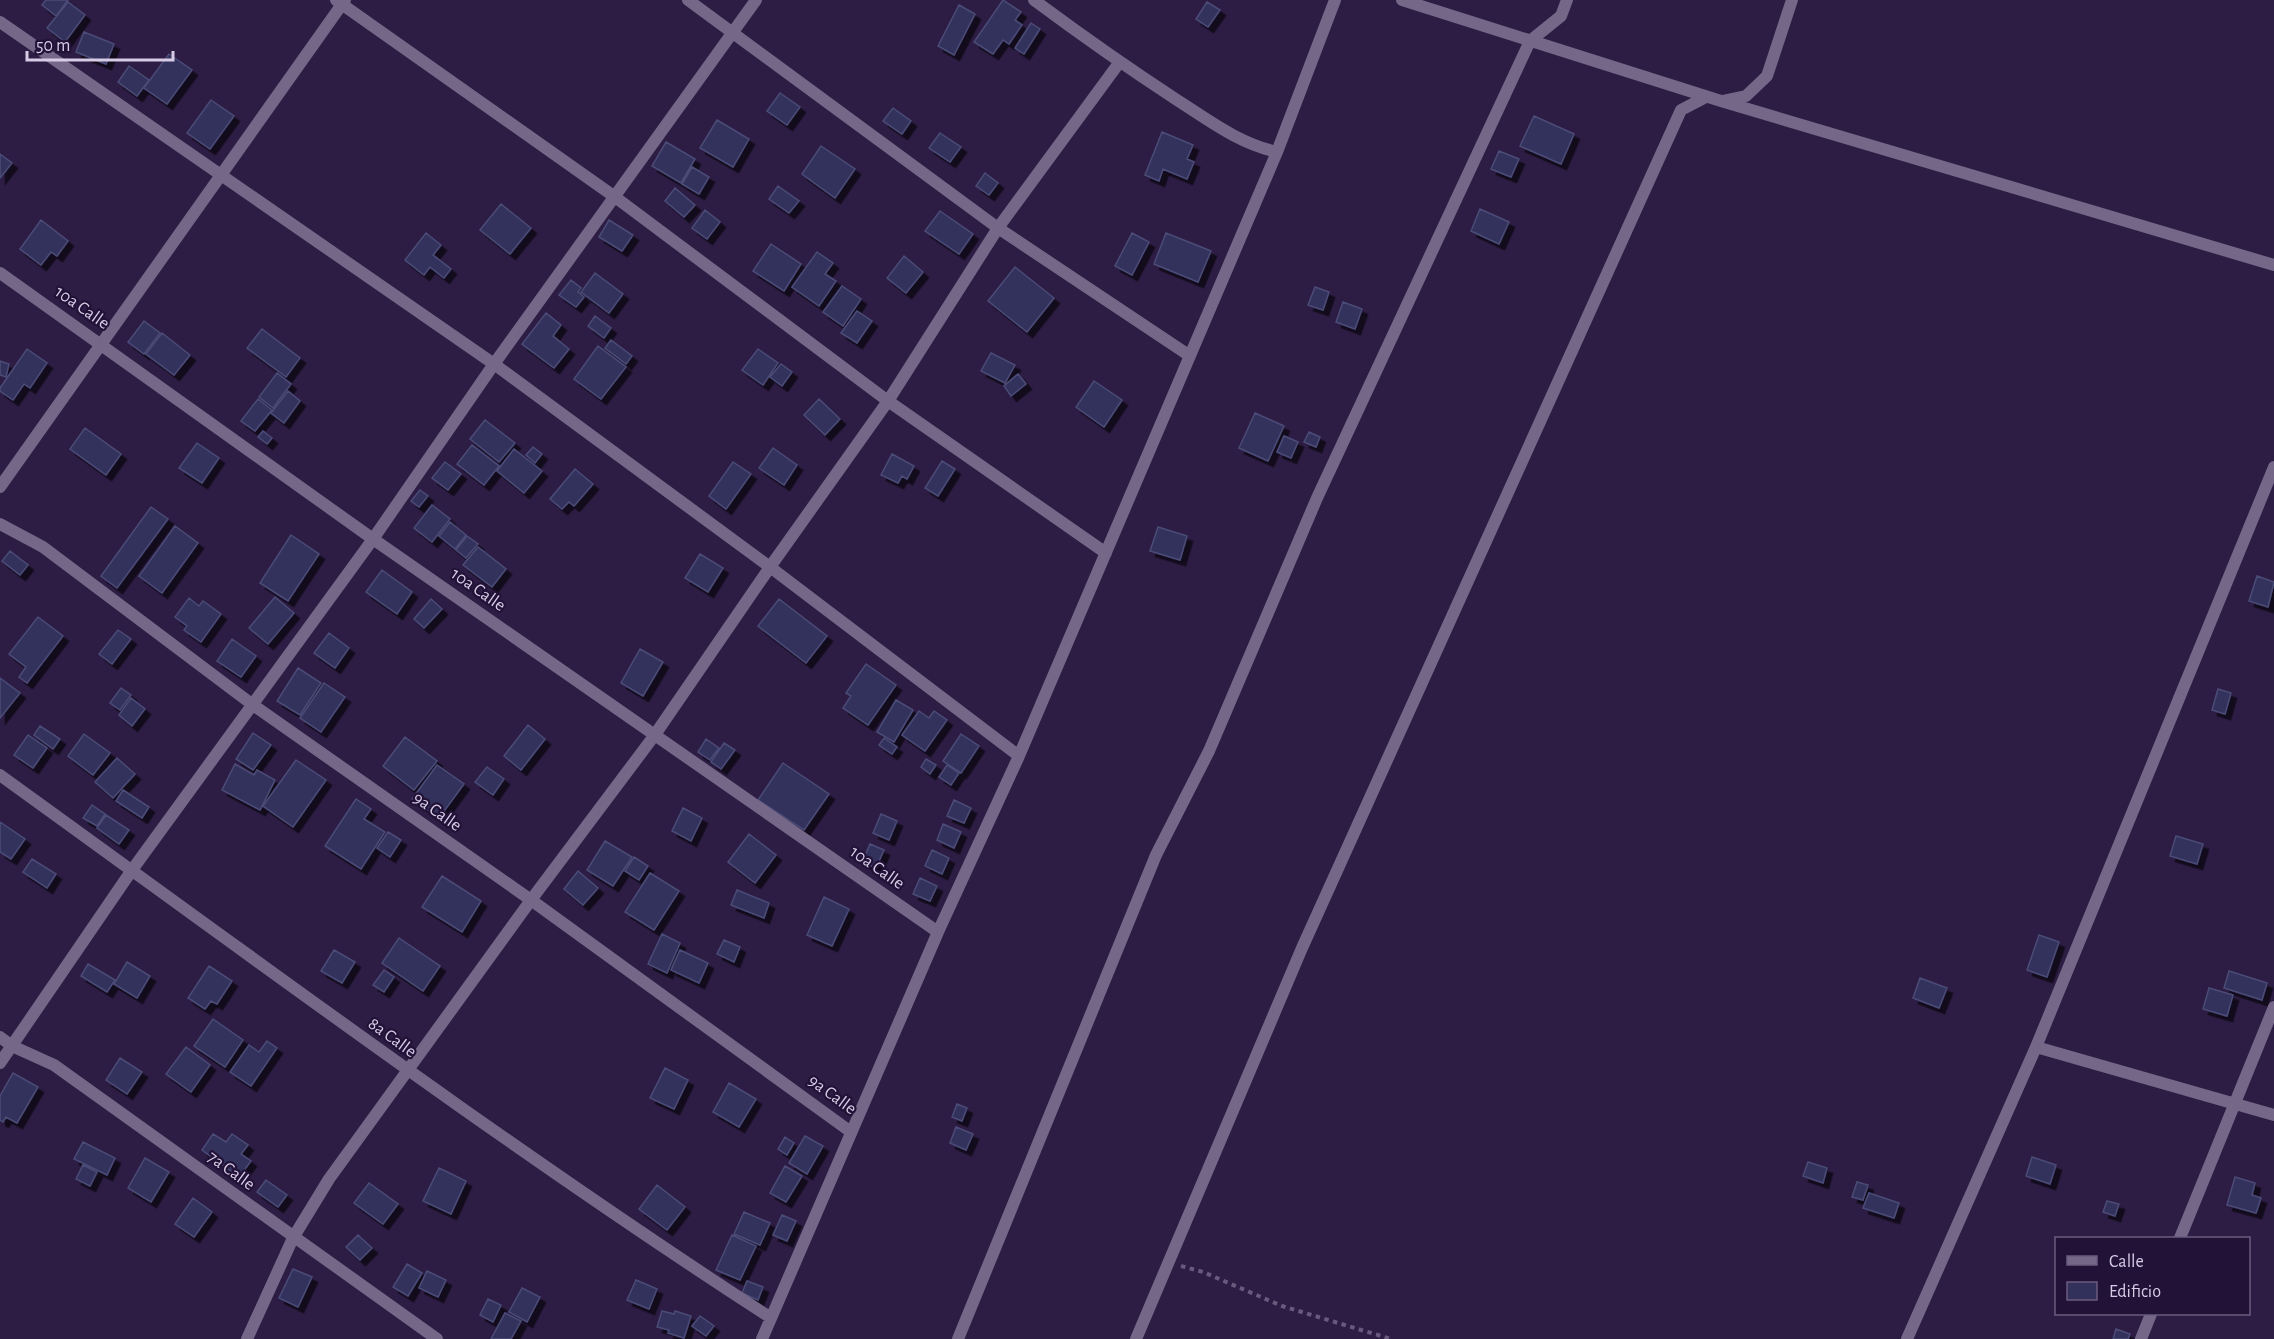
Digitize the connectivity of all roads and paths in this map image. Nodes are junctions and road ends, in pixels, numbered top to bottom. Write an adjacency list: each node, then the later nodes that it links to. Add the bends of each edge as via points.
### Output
1 (688, 0): 10 (street)
2 (756, 0): 10 (street)
3 (1034, 0): 12 (street)
4 (1402, 0): 11 (street)
5 (1567, 0): 11 (street, via 1561,16)
6 (1792, 0): 14 (street, via 1767,76 1746,96)
7 (341, 1): 16 (street); 17 (street)
8 (1338, 1): 15 (street)
9 (0, 22): 16 (street)
10 (733, 33): 17 (street); 18 (street)
11 (1530, 41): 13 (street); 55 (street, via 1317,498 1209,751 1156,855)
12 (1119, 63): 15 (street, via 1232,136); 18 (street)
13 (1706, 97): 14 (street); 49 (street, via 1681,110 1302,948)
14 (1721, 101): 19 (street)
15 (1277, 152): 22 (street)
16 (221, 175): 21 (street); 23 (street)
17 (615, 197): 23 (street); 24 (street)
18 (998, 228): 22 (street); 24 (street)
19 (2274, 265)
20 (0, 273): 21 (street, 10a Calle)
21 (102, 344): 26 (street); 28 (street, 10a Calle)
22 (1190, 356): 29 (street)
23 (494, 364): 28 (street); 30 (street)
24 (888, 401): 29 (street); 30 (street)
25 (2274, 467): 41 (street)
26 (0, 487)
27 (0, 524): 31 (street, 9a Calle, via 44,547)
28 (373, 539): 31 (street); 32 (street, 10a Calle)
29 (1106, 553): 33 (street)
30 (770, 567): 32 (street); 33 (street)
31 (253, 705): 35 (street); 36 (street, 9a Calle)
32 (654, 736): 36 (street); 37 (street, 10a Calle)
33 (1019, 756): 37 (street)
34 (0, 775): 35 (street, 8a Calle)
35 (132, 870): 40 (street); 43 (street, 8a Calle)
36 (531, 900): 43 (street); 46 (street, 9a Calle)
37 (938, 932): 46 (street)
38 (2274, 1007): 44 (street)
39 (0, 1037): 40 (street, 7a Calle)
40 (12, 1046): 42 (street); 48 (street, 7a Calle, via 54,1065)
41 (2036, 1047): 44 (street); 58 (street)
42 (0, 1064)
43 (408, 1072): 48 (street, via 329,1179); 51 (street, 8a Calle, via 642,1235)
44 (2233, 1104): 45 (street); 47 (street)
45 (2274, 1115)
46 (851, 1132): 51 (street)
47 (2181, 1237)
48 (293, 1238): 52 (street); 53 (street, 7a Calle)
49 (1168, 1263): 56 (street); 57 (path, via 1203,1272 1282,1306)
50 (2151, 1315): 59 (street)
51 (771, 1318): 54 (street)
52 (247, 1339)
53 (437, 1339)
54 (762, 1339)
55 (958, 1339)
56 (1136, 1339)
57 (1391, 1339)
58 (1907, 1339)
59 (2141, 1339)

